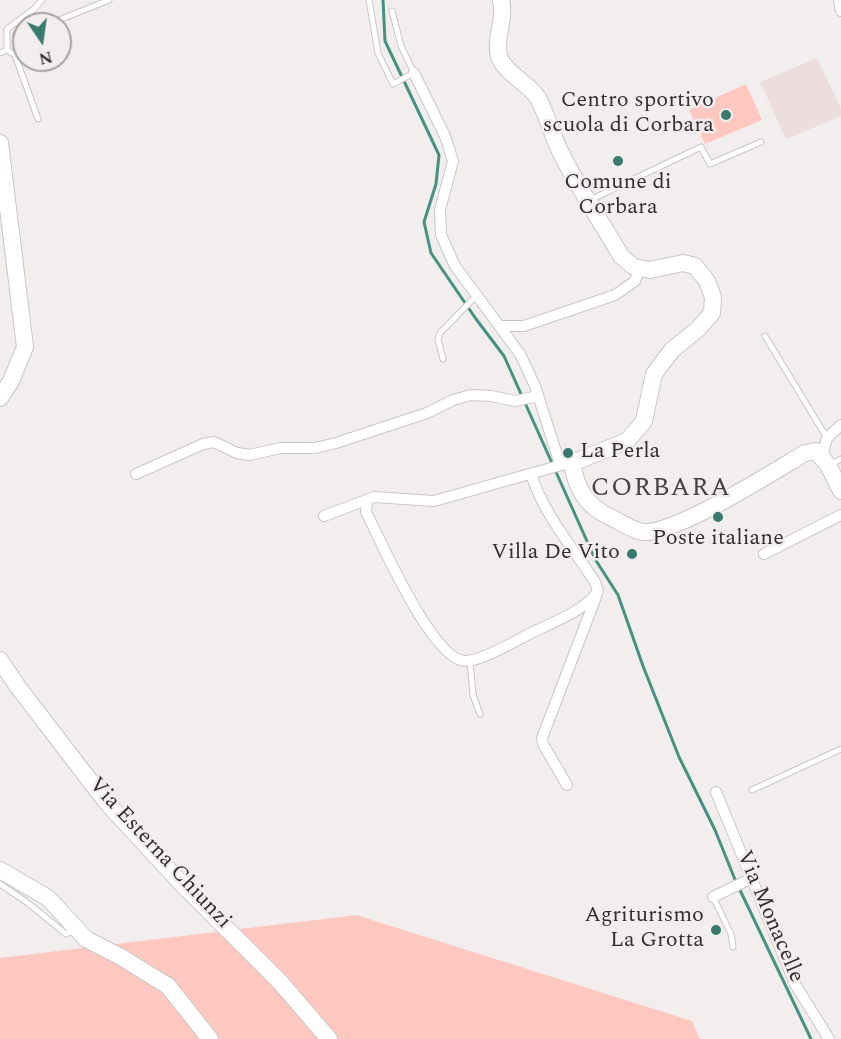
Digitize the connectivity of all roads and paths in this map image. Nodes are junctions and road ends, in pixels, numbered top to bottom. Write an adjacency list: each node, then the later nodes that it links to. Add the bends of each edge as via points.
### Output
1 (42, 0): 9 (lane, via 7,29)
2 (109, 0): 8 (lane)
3 (369, 0): 11 (lane, via 378,53 393,84)
4 (501, 0): 15 (main road, via 500,58 537,97 563,158)
5 (839, 0): 6 (street)
6 (841, 10)
7 (392, 11): 11 (lane, via 401,46)
8 (72, 15)
9 (7, 50): 10 (lane); 12 (lane, via 15,55)
10 (0, 53)
11 (414, 73): 17 (street, via 453,161 440,210 441,235)
12 (38, 119)
13 (761, 142): 15 (lane, via 710,164 701,147)
14 (0, 143): 22 (main road, via 25,347)
15 (589, 201): 16 (main road, via 621,256)
16 (640, 268): 18 (street, via 635,281 615,295 524,326); 25 (main road, via 650,270 683,263 695,266 713,297 712,313 672,350 654,374 644,421 627,441)
17 (473, 299): 18 (street); 20 (lane, via 440,333)
18 (499, 326): 21 (street, via 520,354)
19 (765, 336): 24 (lane)
20 (443, 359)
21 (538, 396): 25 (street); 26 (street, via 515,401 471,395 407,420 315,448 281,448 249,455 214,442 203,444)
22 (0, 398)
23 (841, 425): 24 (street)
24 (827, 454): 25 (main road, via 805,453 700,513 662,530 642,532 603,514 584,499); 28 (main road)
25 (566, 464): 27 (street)
26 (136, 474)
27 (531, 474): 29 (street, via 434,501 374,497); 33 (street, via 554,520 595,582)
28 (841, 491)
29 (367, 500): 31 (street); 35 (street, via 366,512 420,619 452,658)
30 (841, 515): 32 (street)
31 (324, 516)
32 (764, 554)
33 (596, 595): 35 (street, via 567,615); 38 (street, via 542,738)
34 (0, 660): 48 (main road, Via Esterna Chiunzi, via 107,803 281,983)
35 (470, 661): 36 (lane, via 473,695)
36 (480, 714)
37 (841, 749): 39 (lane)
38 (567, 785)
39 (752, 790)
40 (716, 792): 42 (street, Via Monacelle)
41 (0, 870): 45 (main road, via 48,898)
42 (750, 879): 44 (street); 49 (street, Via Monacelle, via 755,882 795,984)
43 (0, 884): 45 (lane, via 66,934)
44 (713, 897): 46 (lane, via 731,934)
45 (78, 930): 47 (main road, via 86,939 168,986)
46 (732, 946)
47 (210, 1039)
48 (329, 1039)
49 (829, 1039)

